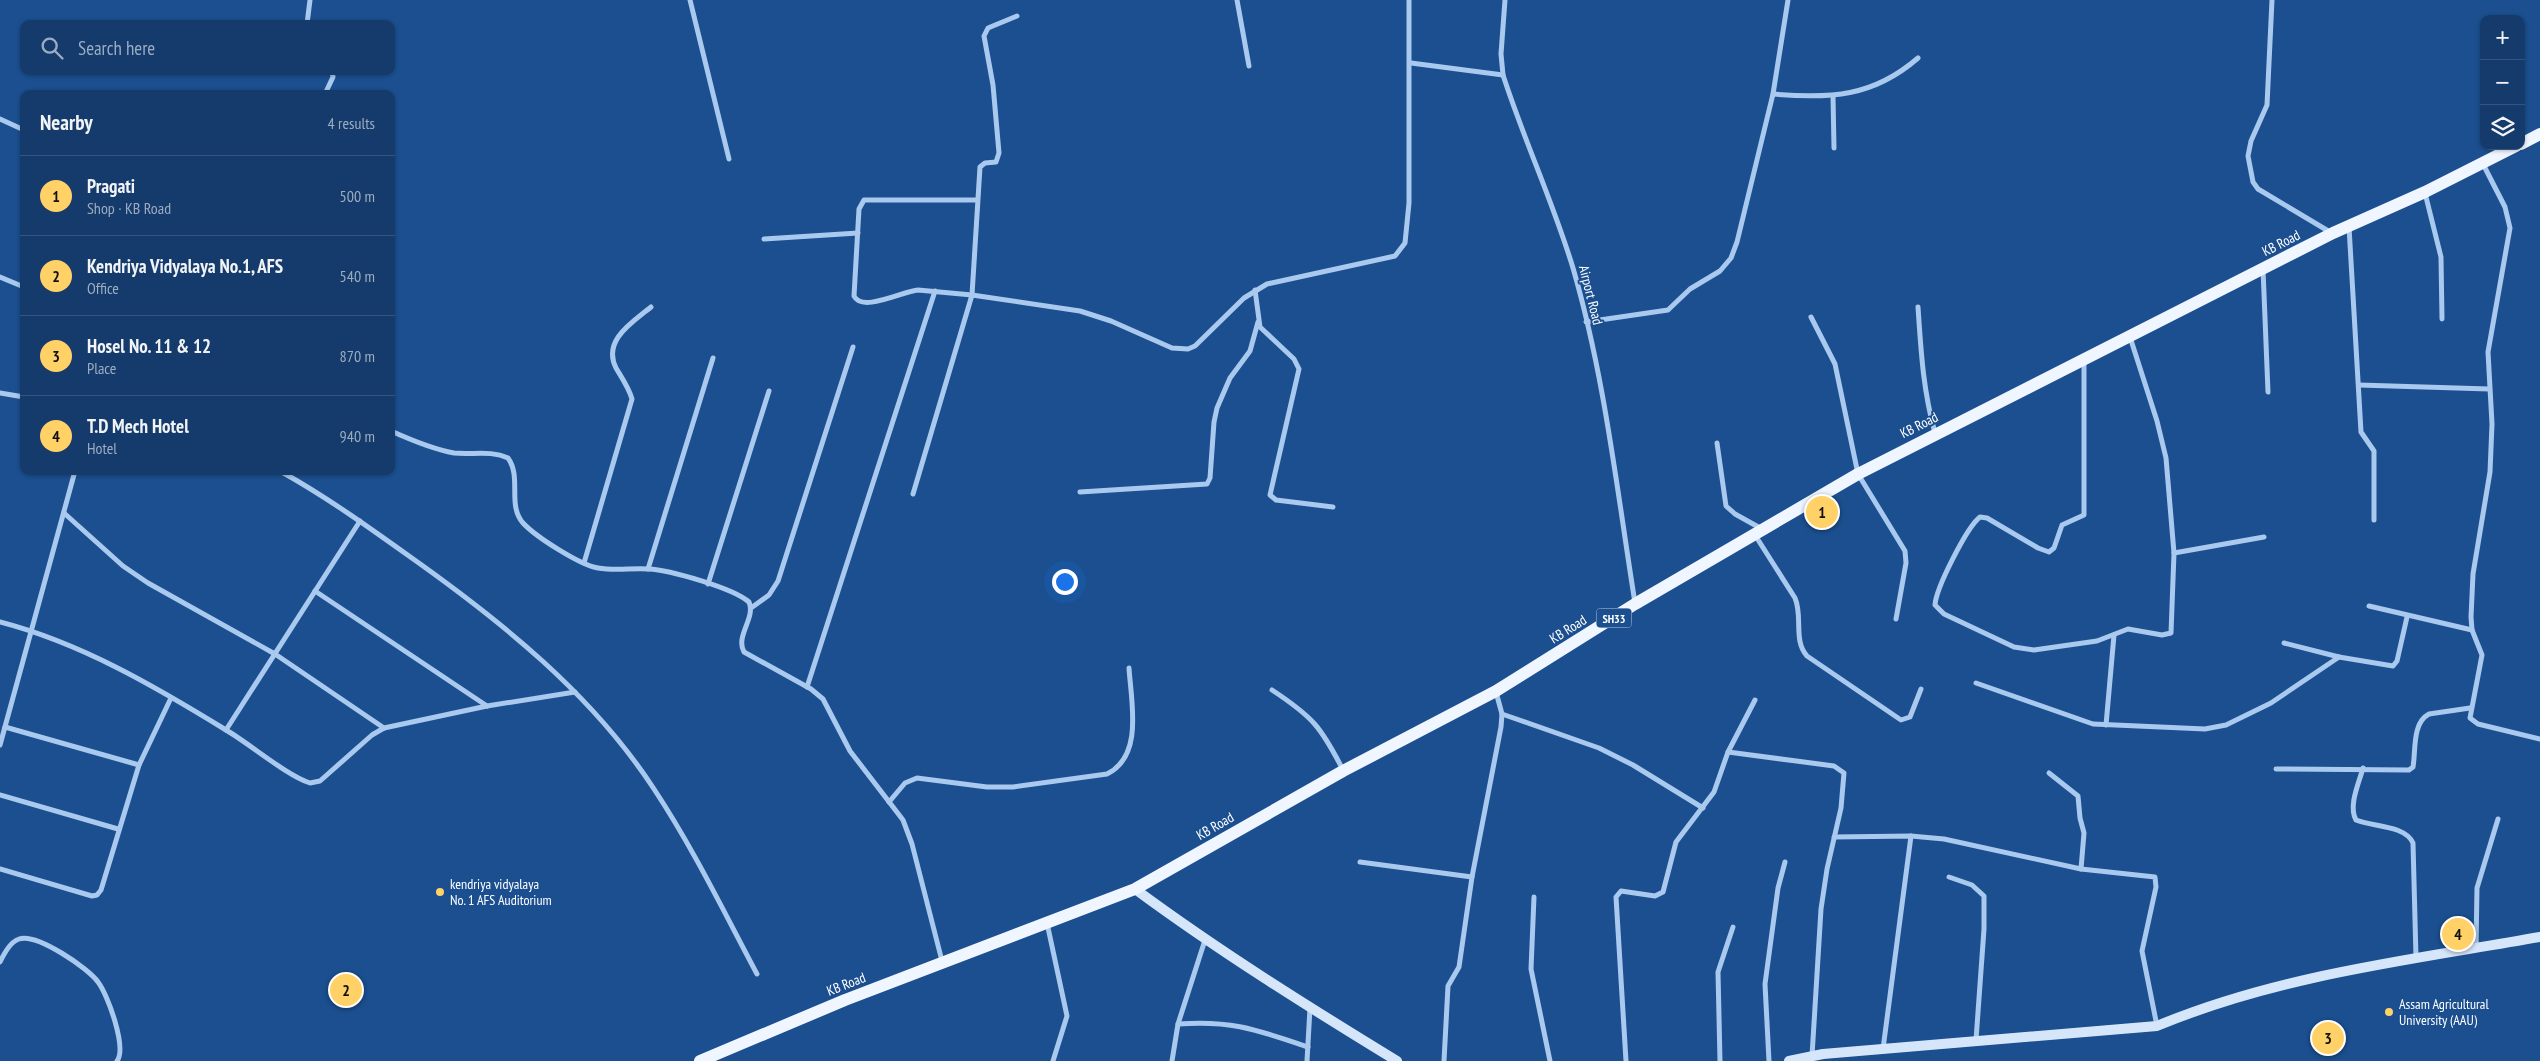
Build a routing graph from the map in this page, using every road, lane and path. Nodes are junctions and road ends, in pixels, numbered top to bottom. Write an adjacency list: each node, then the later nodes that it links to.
1 (310, 0): 9 (street)
2 (690, 0): 24 (street)
3 (1237, 0): 12 (street)
4 (1409, 0): 11 (street)
5 (1504, 0): 14 (street, Airport Road)
6 (1788, 0): 16 (street)
7 (2272, 0): 30 (street)
8 (1017, 16): 27 (street)
9 (308, 20)
10 (1918, 58): 17 (street)
11 (1410, 63): 14 (street); 35 (street)
12 (1249, 66)
13 (333, 75): 15 (street)
14 (1504, 75): 43 (street, Airport Road)
15 (327, 90)
16 (1773, 94): 17 (street); 43 (street)
17 (1833, 96): 22 (street)
18 (0, 120): 19 (street)
19 (20, 128)
20 (2540, 134): 21 (main road)
21 (2525, 142)
22 (1834, 148)
23 (2508, 150): 25 (main road, KB Road / SH33)
24 (729, 159)
25 (2482, 164): 26 (main road, KB Road / SH33); 49 (street)
26 (2424, 192): 28 (main road, KB Road / SH33); 41 (street)
27 (977, 200): 29 (street); 37 (street)
28 (2349, 226): 30 (main road, KB Road / SH33); 48 (street)
29 (858, 233): 31 (street); 36 (street)
30 (2333, 233): 32 (main road, KB Road / SH33)
31 (764, 239)
32 (2263, 268): 44 (main road, KB Road / SH33); 51 (street)
33 (0, 277): 34 (street)
34 (20, 285)
35 (1255, 290): 37 (street); 42 (street)
36 (935, 291): 37 (street); 87 (street)
37 (972, 295): 61 (street)
38 (652, 307): 69 (street)
39 (1918, 307): 55 (street)
40 (1810, 317): 57 (street)
41 (2442, 319)
42 (1258, 322): 60 (street); 62 (street)
43 (1586, 322): 73 (street, Airport Road)
44 (2129, 335): 47 (main road, KB Road / SH33); 68 (street)
45 (852, 347): 75 (street)
46 (713, 358): 70 (street)
47 (2084, 358): 55 (main road, KB Road / SH33); 81 (street)
48 (2359, 385): 49 (street); 64 (street)
49 (2489, 389): 80 (street)
50 (769, 391): 71 (street)
51 (2268, 392)
52 (0, 394): 53 (street)
53 (20, 396)
54 (395, 432): 69 (street)
55 (1936, 434): 57 (main road, KB Road / SH33)
56 (1717, 443): 66 (street)
57 (1858, 474): 66 (main road, KB Road / SH33); 77 (street)
58 (74, 475): 63 (street)
59 (286, 475): 65 (street)
60 (1080, 492)
61 (913, 494)
62 (1333, 508)
63 (64, 513): 79 (street); 83 (street)
64 (2374, 520)
65 (360, 521): 72 (street); 91 (street)
66 (1758, 532): 73 (main road, KB Road / SH33); 88 (street)
67 (2264, 536): 68 (street)
68 (2174, 553): 81 (street)
69 (584, 563): 70 (street)
70 (648, 569): 71 (street)
71 (708, 584): 75 (street)
72 (316, 591): 83 (street); 94 (street)
73 (1635, 604): 90 (main road, KB Road / SH33)
74 (2369, 606): 76 (street)
75 (751, 608): 87 (street)
76 (2407, 617): 80 (street); 84 (street)
77 (1896, 620)
78 (0, 622): 79 (street)
79 (32, 630): 92 (street); 98 (street)
80 (2472, 630): 95 (street)
81 (2114, 635): 97 (street)
82 (2284, 643): 84 (street)
83 (275, 654): 99 (street); 100 (street)
84 (2339, 657): 97 (street)
85 (1129, 668): 110 (street)
86 (1976, 683): 97 (street)
87 (807, 687): 110 (street)
88 (1921, 689)
89 (1272, 690): 107 (street)
90 (1496, 691): 96 (street); 107 (main road, KB Road / SH33)
91 (575, 692): 94 (street); 132 (street)
92 (170, 698): 100 (street); 104 (street)
93 (1755, 700): 103 (street)
94 (487, 706): 99 (street)
95 (2470, 708): 101 (street); 105 (street)
96 (1502, 714): 111 (street); 121 (street)
97 (2106, 725)
98 (5, 727): 102 (street); 104 (street)
99 (384, 728): 100 (street)
100 (226, 730)
101 (2540, 739)
102 (0, 745)
103 (1728, 752): 111 (street); 114 (street)
104 (138, 765): 113 (street)
105 (2363, 768): 106 (street); 129 (street)
106 (2276, 769)
107 (1343, 771): 122 (main road, KB Road / SH33)
108 (2049, 773): 119 (street)
109 (0, 795): 113 (street)
110 (889, 802): 131 (street)
111 (1703, 808): 148 (street)
112 (2498, 819): 128 (street)
113 (118, 829): 118 (street)
114 (1834, 836): 115 (street); 139 (street)
115 (1911, 836): 119 (street); 138 (street)
116 (1360, 862): 121 (street)
117 (1785, 862): 150 (street)
118 (0, 869)
119 (2081, 869): 135 (street)
120 (1948, 877): 136 (street)
121 (1472, 878): 146 (street)
122 (1135, 889): 124 (main road, KB Road / SH33); 127 (main road)
123 (1534, 897): 147 (street)
124 (1047, 924): 131 (main road, KB Road / SH33); 142 (street)
125 (1733, 927): 149 (street)
126 (2540, 937): 128 (main road)
127 (1205, 940): 133 (main road); 134 (street)
128 (2476, 949): 129 (main road)
129 (2416, 958): 135 (main road)
130 (0, 962): 140 (street)
131 (943, 964): 141 (main road, KB Road / SH33)
132 (757, 974)
133 (1310, 1008): 137 (street); 145 (main road)
134 (1178, 1024): 137 (street); 143 (street)
135 (2157, 1026): 136 (main road)
136 (1976, 1040): 138 (main road)
137 (1308, 1047): 144 (street)
138 (1883, 1049): 139 (main road)
139 (1812, 1056): 151 (main road)
140 (117, 1061)
141 (700, 1061)
142 (1053, 1061)
143 (1172, 1061)
144 (1307, 1061)
145 (1397, 1061)
146 (1444, 1061)
147 (1550, 1061)
148 (1626, 1061)
149 (1720, 1061)
150 (1770, 1061)
151 (1789, 1061)

